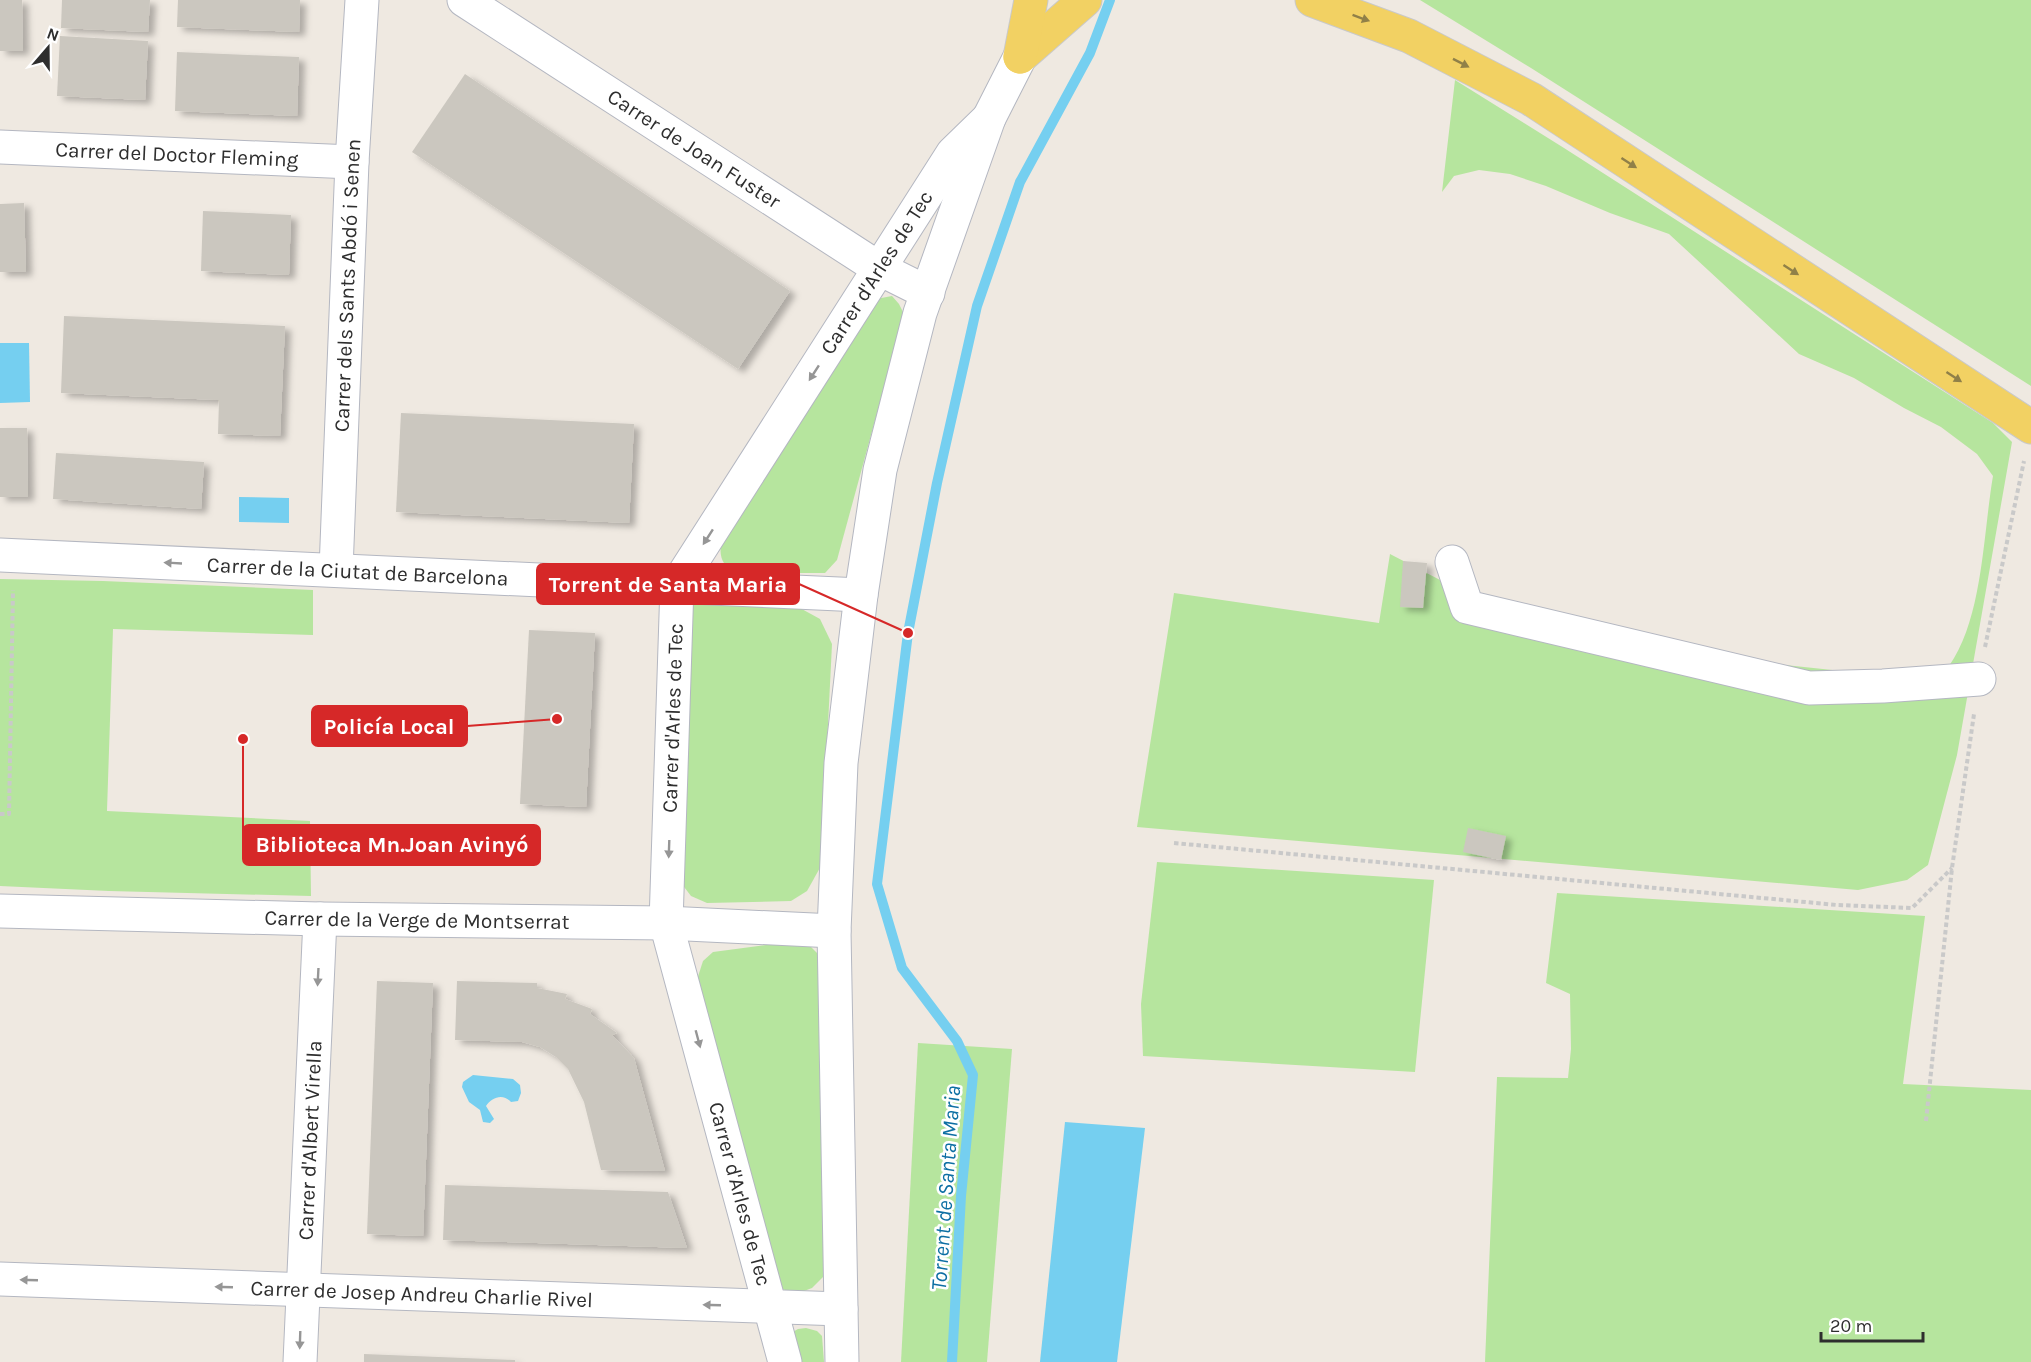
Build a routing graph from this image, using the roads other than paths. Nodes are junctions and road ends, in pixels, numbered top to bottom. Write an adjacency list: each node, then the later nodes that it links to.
1 (362, 0): 9 (street, Carrer dels Sants Abdó i Senen)
2 (464, 0): 10 (street, Carrer de Joan Fuster)
3 (1031, 0): 6 (main road)
4 (1085, 0): 6 (main road)
5 (1312, 0): 12 (main road, one-way to 12)
6 (1020, 57): 7 (street, Carrer d'Arles de Tec)
7 (989, 118): 10 (street, Carrer d'Arles de Tec); 11 (street, Carrer d'Arles de Tec)
8 (0, 147): 9 (street, Carrer del Doctor Fleming)
9 (352, 162): 15 (street, Carrer dels Sants Abdó i Senen)
10 (880, 269): 11 (street, Carrer de Joan Fuster); 16 (street, Carrer d'Arles de Tec, one-way to 16)
11 (928, 293): 17 (street, Carrer d'Arles de Tec)
12 (2031, 427)
13 (1452, 562): 18 (street)
14 (6, 567): 15 (street, Carrer de la Ciutat de Barcelona, one-way to 14)
15 (336, 570): 16 (street, Carrer de la Ciutat de Barcelona)
16 (677, 585): 17 (street, Carrer de la Ciutat de Barcelona); 21 (street, Carrer d'Arles de Tec, one-way to 21)
17 (861, 595): 22 (street, Carrer d'Arles de Tec)
18 (1979, 679)
19 (0, 911): 20 (street, Carrer de la Verge de Montserrat)
20 (320, 919): 21 (street, Carrer de la Verge de Montserrat); 24 (street, Carrer d'Albert Virella, one-way to 24)
21 (666, 923): 22 (street, Carrer de la Verge de Montserrat); 25 (street, Carrer d'Arles de Tec, one-way to 25)
22 (834, 930): 26 (street, Carrer d'Arles de Tec)
23 (0, 1279): 24 (street, Carrer de Josep Andreu Charlie Rivel, one-way to 23)
24 (303, 1290): 25 (street, Carrer de Josep Andreu Charlie Rivel, one-way to 24); 27 (street, Carrer d'Albert Virella, one-way to 27)
25 (771, 1306): 26 (street, Carrer de Josep Andreu Charlie Rivel); 28 (street, Carrer d'Arles de Tec)
26 (841, 1309): 29 (street, Carrer d'Arles de Tec)
27 (300, 1362)
28 (785, 1362)
29 (842, 1362)

